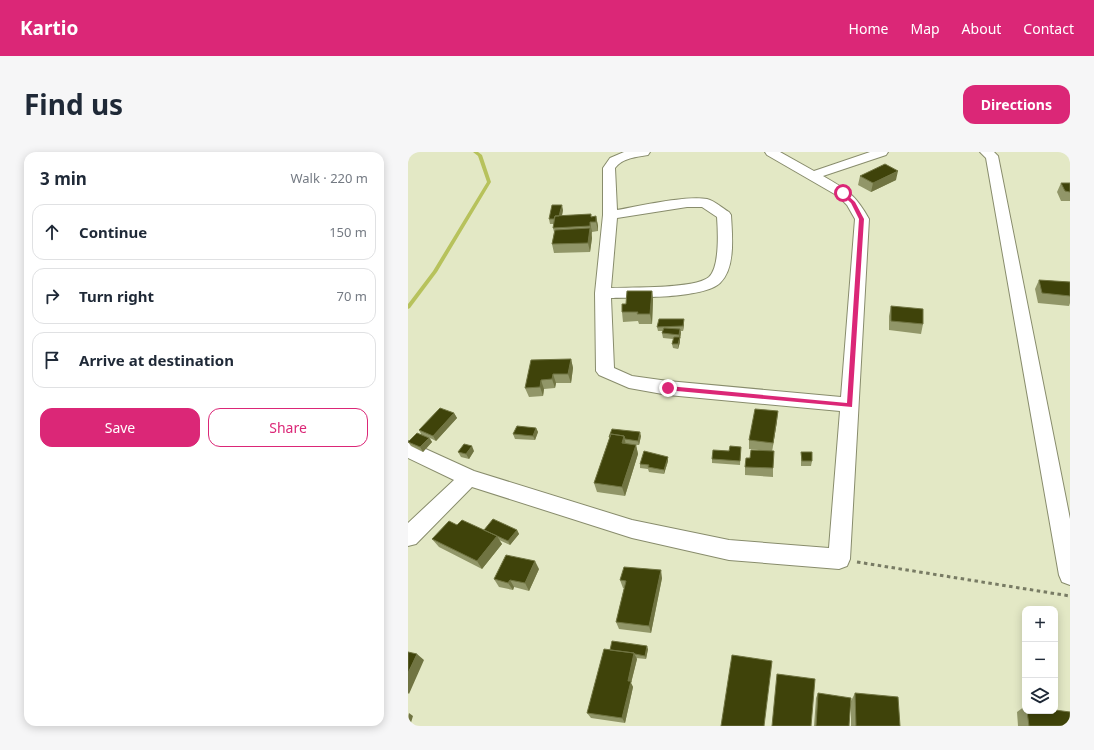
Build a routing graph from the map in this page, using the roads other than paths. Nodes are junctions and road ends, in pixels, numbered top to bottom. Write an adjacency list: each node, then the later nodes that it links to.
1 (644, 152): 6 (street)
2 (771, 152): 5 (street)
3 (882, 152): 5 (street)
4 (986, 152): 12 (street)
5 (815, 176): 8 (street)
6 (610, 215): 7 (street); 7 (street)
7 (603, 293): 8 (street)
8 (850, 405): 10 (street)
9 (408, 449): 10 (street)
10 (469, 478): 11 (street)
11 (408, 537)
12 (1070, 576)

